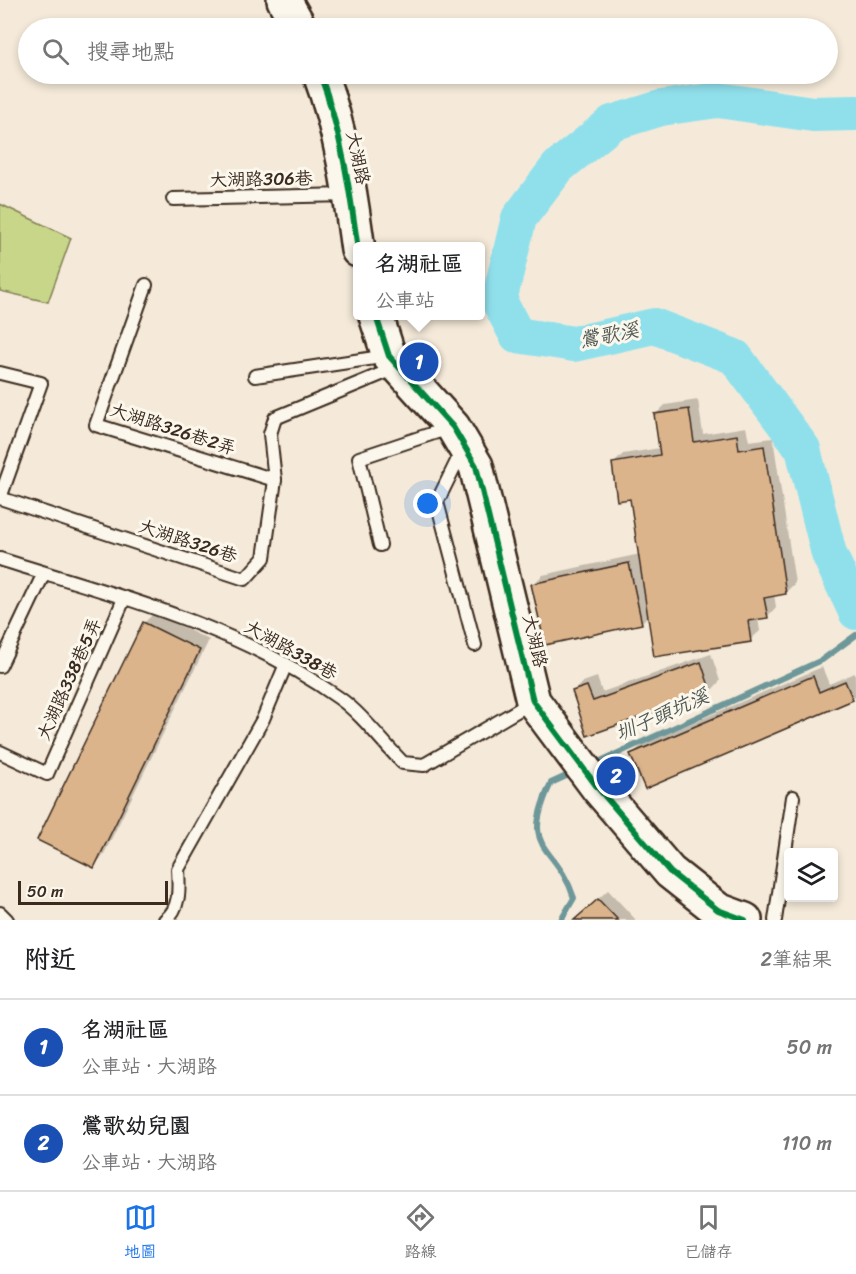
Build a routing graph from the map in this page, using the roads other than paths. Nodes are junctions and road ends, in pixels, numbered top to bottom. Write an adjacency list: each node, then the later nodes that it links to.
1 (284, 0): 2 (street)
2 (294, 18)
3 (324, 84): 4 (street, 大湖路)
4 (350, 195): 5 (lane, 大湖路306巷); 6 (street, 大湖路)
5 (173, 199)
6 (356, 242)
7 (146, 285): 13 (lane, 大湖路326巷2弄)
8 (378, 320): 9 (street, 大湖路)
9 (394, 361): 11 (lane); 12 (street, 大湖路); 13 (lane, 大湖路326巷)
10 (0, 373): 14 (lane, 大湖路326巷)
11 (255, 376)
12 (459, 436): 15 (lane); 19 (lane); 22 (street, 大湖路)
13 (275, 480): 14 (lane, 大湖路326巷)
14 (0, 498)
15 (380, 545)
16 (0, 560): 17 (lane, 大湖路338巷)
17 (44, 573): 18 (lane, 大湖路338巷); 21 (lane)
18 (124, 599): 20 (lane, 大湖路338巷); 23 (lane, 大湖路338巷5弄)
19 (476, 645)
20 (286, 664): 22 (lane, 大湖路338巷); 27 (lane)
21 (0, 666)
22 (540, 712): 28 (street, 大湖路)
23 (0, 752)
24 (793, 797): 29 (lane)
25 (0, 913): 26 (lane)
26 (7, 920)
27 (165, 920)
28 (744, 920)
29 (775, 920)

